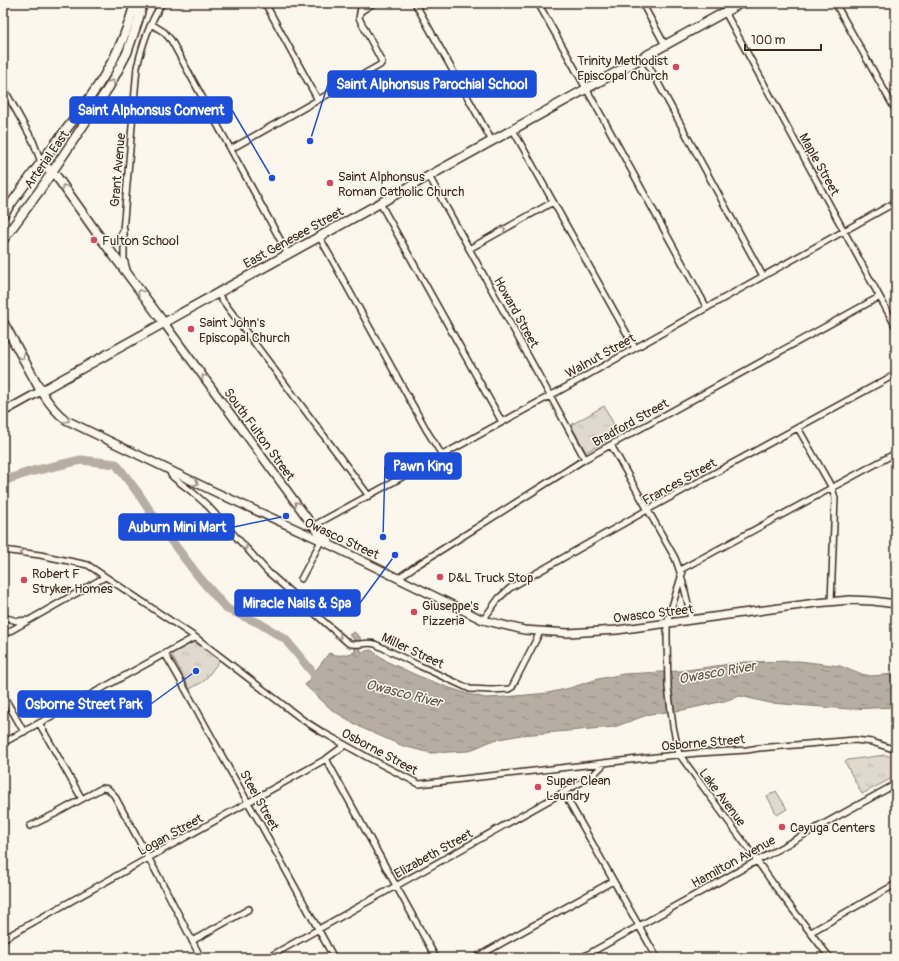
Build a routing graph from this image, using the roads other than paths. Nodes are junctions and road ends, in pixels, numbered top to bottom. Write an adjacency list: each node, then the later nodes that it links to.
1 (134, 3): 24 (highway)
2 (143, 3): 25 (highway, Arterial East, one-way to 2)
3 (162, 3): 14 (street, Grant Avenue)
4 (266, 3): 19 (street)
5 (358, 3): 12 (street)
6 (374, 3): 12 (street)
7 (415, 3): 22 (street)
8 (538, 3): 18 (street)
9 (642, 3): 15 (street)
10 (741, 3): 13 (highway, East Genesee Street)
11 (835, 3): 20 (street)
12 (360, 12): 19 (street)
13 (725, 12): 15 (highway, East Genesee Street); 32 (street, Maple Street)
14 (151, 24): 23 (street); 31 (street, Grant Avenue)
15 (665, 45): 16 (highway, East Genesee Street)
16 (644, 57): 18 (highway, East Genesee Street); 38 (street)
17 (3, 87): 24 (street)
18 (586, 89): 21 (highway, East Genesee Street); 42 (street)
19 (318, 100): 23 (street)
20 (896, 111)
21 (513, 130): 22 (highway, East Genesee Street); 27 (street)
22 (492, 141): 26 (highway, East Genesee Street)
23 (231, 149): 37 (street)
24 (41, 162): 25 (highway); 30 (highway)
25 (51, 172): 34 (highway, Arterial East); 35 (highway, one-way to 25)
26 (429, 176): 29 (highway, East Genesee Street); 36 (street, Howard Street)
27 (553, 202): 36 (street, one-way to 27); 46 (street)
28 (896, 202): 32 (street, Walnut Street)
29 (380, 203): 33 (highway, East Genesee Street); 51 (street)
30 (3, 214)
31 (124, 225): 35 (street); 39 (street, Grant Avenue)
32 (844, 231): 38 (street, Walnut Street); 41 (street, Maple Street)
33 (320, 236): 37 (highway, East Genesee Street); 55 (street)
34 (3, 240)
35 (103, 241): 39 (highway)
36 (469, 249): 49 (street, Howard Street)
37 (288, 254): 40 (highway, East Genesee Street)
38 (763, 276): 42 (street, Walnut Street)
39 (130, 279): 44 (highway, one-way to 39)
40 (217, 293): 44 (highway, East Genesee Street); 59 (street)
41 (879, 297): 45 (street, Maple Street); 53 (street, Bradford Street)
42 (707, 308): 46 (street, Walnut Street)
43 (3, 322): 48 (highway, one-way to 48)
44 (164, 323): 48 (highway, East Genesee Street); 61 (main road, South Fulton Street, one-way to 44)
45 (896, 327)
46 (635, 348): 49 (street, Walnut Street)
47 (896, 374): 52 (street, Frances Street)
48 (42, 391): 50 (main road, East Genesee Street); 57 (main road, Owasco Street, one-way to 57)
49 (550, 395): 51 (street, Walnut Street); 56 (street, Howard Street)
50 (3, 412)
51 (502, 422): 55 (street, Walnut Street)
52 (798, 428): 58 (street); 60 (street, Frances Street)
53 (611, 445): 56 (street, Bradford Street); 60 (street)
54 (896, 453): 58 (street)
55 (442, 455): 59 (street, Walnut Street)
56 (585, 459): 68 (street, Bradford Street)
57 (169, 469): 62 (main road, Owasco Street, one-way to 62); 77 (street, Miller Street, one-way to 77)
58 (832, 488): 66 (street); 70 (street)
59 (369, 496): 61 (street, Walnut Street)
60 (647, 510): 66 (street); 74 (street, Frances Street)
61 (313, 526): 62 (main road); 65 (main road, South Fulton Street)
62 (308, 535): 63 (main road, Owasco Street)
63 (321, 540): 65 (main road, Owasco Street); 69 (street)
64 (3, 550): 67 (street, Osborne Street, one-way to 64)
65 (344, 552): 68 (main road, Owasco Street)
66 (681, 572): 75 (street); 76 (street, Lake Avenue)
67 (105, 577): 73 (street); 79 (street, Osborne Street)
68 (398, 578): 74 (main road, Owasco Street)
69 (301, 579)
70 (831, 602): 71 (main road, Owasco Street); 75 (main road, Owasco Street)
71 (896, 604)
72 (3, 617): 73 (street)
73 (32, 619): 78 (street)
74 (483, 620): 77 (main road, Owasco Street)
75 (691, 620): 76 (main road, Owasco Street)
76 (667, 623): 77 (main road, Owasco Street); 87 (street, Lake Avenue)
77 (540, 632)
78 (3, 635)
79 (195, 637): 80 (street); 85 (street, Osborne Street)
80 (165, 654): 82 (street); 93 (street, Steel Street)
81 (3, 695): 83 (street)
82 (39, 723): 83 (street); 92 (street)
83 (24, 732): 84 (street)
84 (3, 743)
85 (346, 745): 88 (street, Logan Street); 89 (street, Osborne Street)
86 (896, 750): 87 (street, Osborne Street)
87 (679, 754): 89 (street, Osborne Street); 96 (street, Lake Avenue)
88 (326, 759): 93 (street, Logan Street); 99 (street)
89 (605, 763): 91 (street, Elizabeth Street)
90 (896, 784): 96 (street, Hamilton Avenue)
91 (564, 793): 97 (street); 99 (street, Elizabeth Street)
92 (82, 799): 94 (street); 95 (street)
93 (248, 802): 95 (street, Logan Street); 102 (street, Steel Street)
94 (30, 826)
95 (149, 858): 104 (street, Logan Street); 105 (street)
96 (757, 861): 101 (street, Hamilton Avenue); 103 (street, Lake Avenue)
97 (613, 881): 101 (street); 110 (street)
98 (896, 884): 103 (street)
99 (396, 886): 102 (street, Elizabeth Street); 109 (street)
100 (249, 909): 105 (street)
101 (639, 926): 111 (street, Hamilton Avenue); 112 (street)
102 (319, 929): 107 (street, Elizabeth Street); 108 (street, Steel Street)
103 (811, 932): 113 (street, Lake Avenue)
104 (3, 939)
105 (192, 941): 106 (street)
106 (201, 958)
107 (267, 958)
108 (334, 958)
109 (436, 958)
110 (475, 958)
111 (581, 958)
112 (657, 958)
113 (830, 958)

